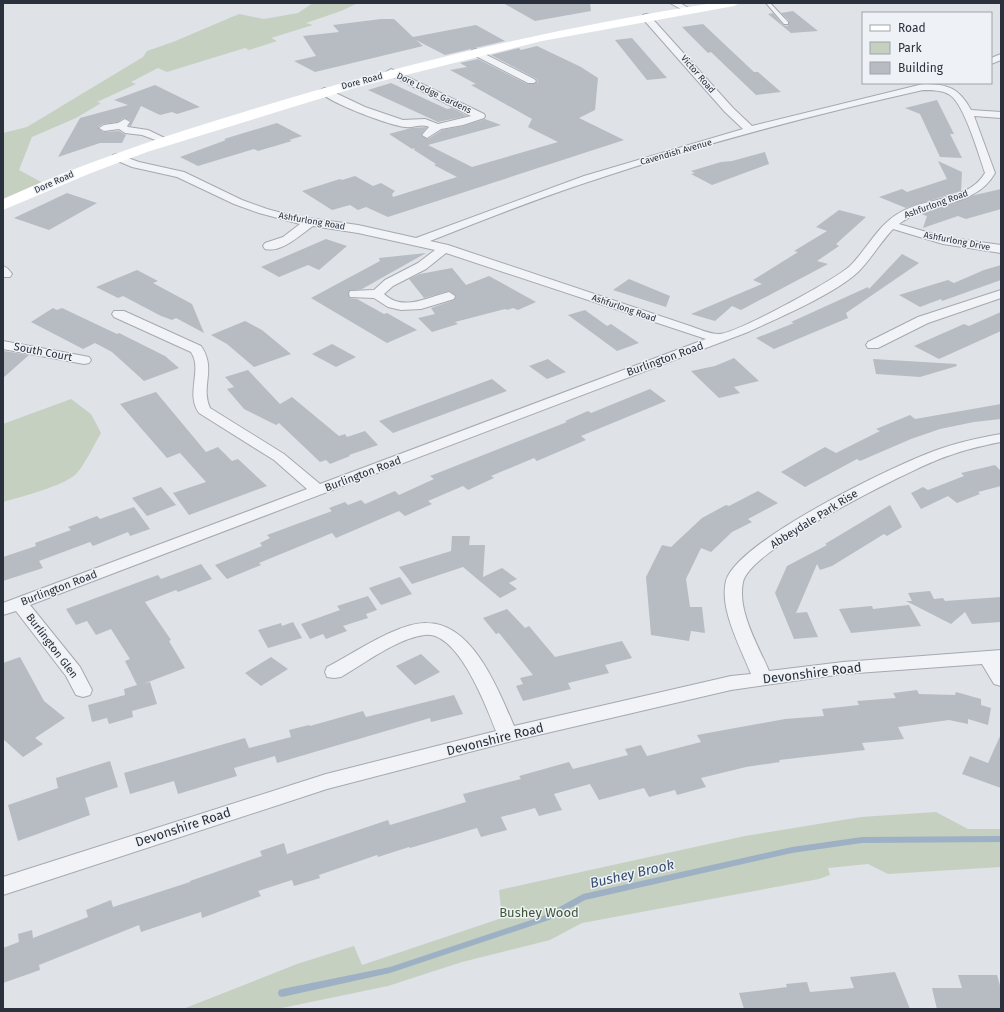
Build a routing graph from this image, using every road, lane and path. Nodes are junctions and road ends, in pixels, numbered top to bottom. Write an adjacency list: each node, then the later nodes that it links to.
1 (674, 3): 4 (street)
2 (734, 3): 4 (street, Dore Road)
3 (768, 3): 6 (lane)
4 (688, 10): 5 (street, Dore Road)
5 (646, 17): 7 (street, Dore Road); 16 (street, Victor Road)
6 (786, 23)
7 (475, 52): 8 (street, Dore Road); 9 (street)
8 (391, 72): 11 (street, Dore Road); 14 (street, Dore Lodge Gardens)
9 (531, 81)
10 (939, 85): 12 (street, Ashfurlong Road); 16 (street, Cavendish Avenue)
11 (324, 91): 14 (street, Dore Lodge Gardens); 18 (street, Dore Road)
12 (966, 113): 13 (street); 22 (street, Ashfurlong Road)
13 (1001, 115)
14 (437, 127): 17 (street, Dore Lodge Gardens)
15 (104, 128): 18 (street)
16 (750, 130): 23 (street, Cavendish Avenue)
17 (427, 135)
18 (166, 141): 19 (street, Dore Road)
19 (117, 157): 20 (street, Dore Road); 21 (street, Ashfurlong Road)
20 (3, 205)
21 (310, 222): 23 (street, Ashfurlong Road); 24 (street)
22 (890, 226): 26 (street, Ashfurlong Drive); 32 (street, Ashfurlong Road)
23 (417, 242): 25 (street, Ashfurlong Road)
24 (269, 246)
25 (444, 248): 28 (street); 32 (street, Ashfurlong Road)
26 (1001, 249)
27 (355, 294): 28 (street)
28 (377, 294): 30 (street)
29 (1001, 294): 34 (street)
30 (449, 296)
31 (119, 314): 37 (street)
32 (721, 338): 37 (street, Burlington Road)
33 (3, 345): 35 (street, South Court)
34 (873, 345)
35 (84, 360)
36 (1001, 438): 41 (street, Abbeydale Park Rise)
37 (319, 491): 38 (street, Burlington Road)
38 (11, 606): 43 (street, Burlington Glen)
39 (994, 657): 41 (street, Devonshire Road); 42 (street)
40 (334, 672): 44 (street)
41 (762, 678): 44 (street, Devonshire Road)
42 (1001, 679)
43 (83, 690)
44 (508, 735): 45 (street, Devonshire Road)
45 (3, 886)

